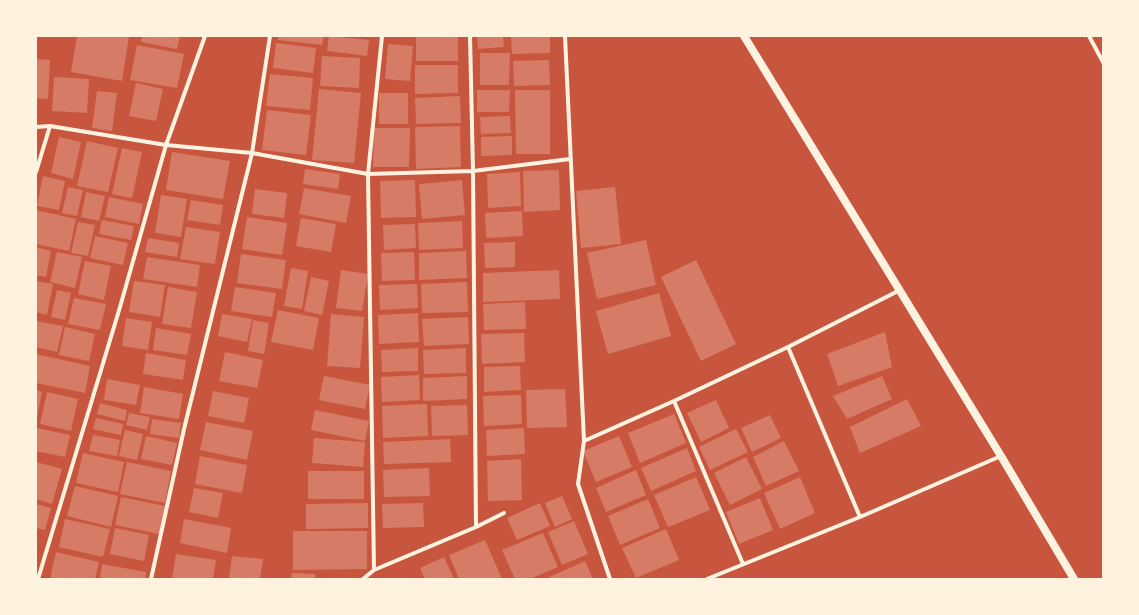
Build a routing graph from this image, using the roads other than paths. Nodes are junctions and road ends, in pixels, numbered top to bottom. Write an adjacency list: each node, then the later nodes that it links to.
1 (205, 36): 11 (street)
2 (270, 36): 12 (street)
3 (382, 36): 16 (street)
4 (470, 36): 14 (street)
5 (565, 36): 13 (street)
6 (744, 36): 17 (main road)
7 (1089, 36): 8 (street)
8 (1103, 62)
9 (50, 126): 10 (street); 11 (street); 15 (street)
10 (36, 127)
11 (166, 145): 12 (street); 27 (street)
12 (252, 153): 16 (street); 28 (street)
13 (570, 159): 14 (street); 20 (street)
14 (473, 171): 16 (street); 24 (street)
15 (36, 172)
16 (368, 174): 26 (street)
17 (901, 290): 18 (street); 21 (main road)
18 (788, 347): 19 (street); 23 (street)
19 (674, 401): 20 (street); 25 (street)
20 (584, 441): 30 (street)
21 (1002, 456): 23 (street); 32 (main road)
22 (504, 513): 24 (street)
23 (860, 517): 25 (street)
24 (476, 527): 26 (street)
25 (743, 564): 31 (street)
26 (374, 570): 29 (street)
27 (38, 579)
28 (151, 579)
29 (363, 579)
30 (610, 579)
31 (707, 579)
32 (1074, 579)

